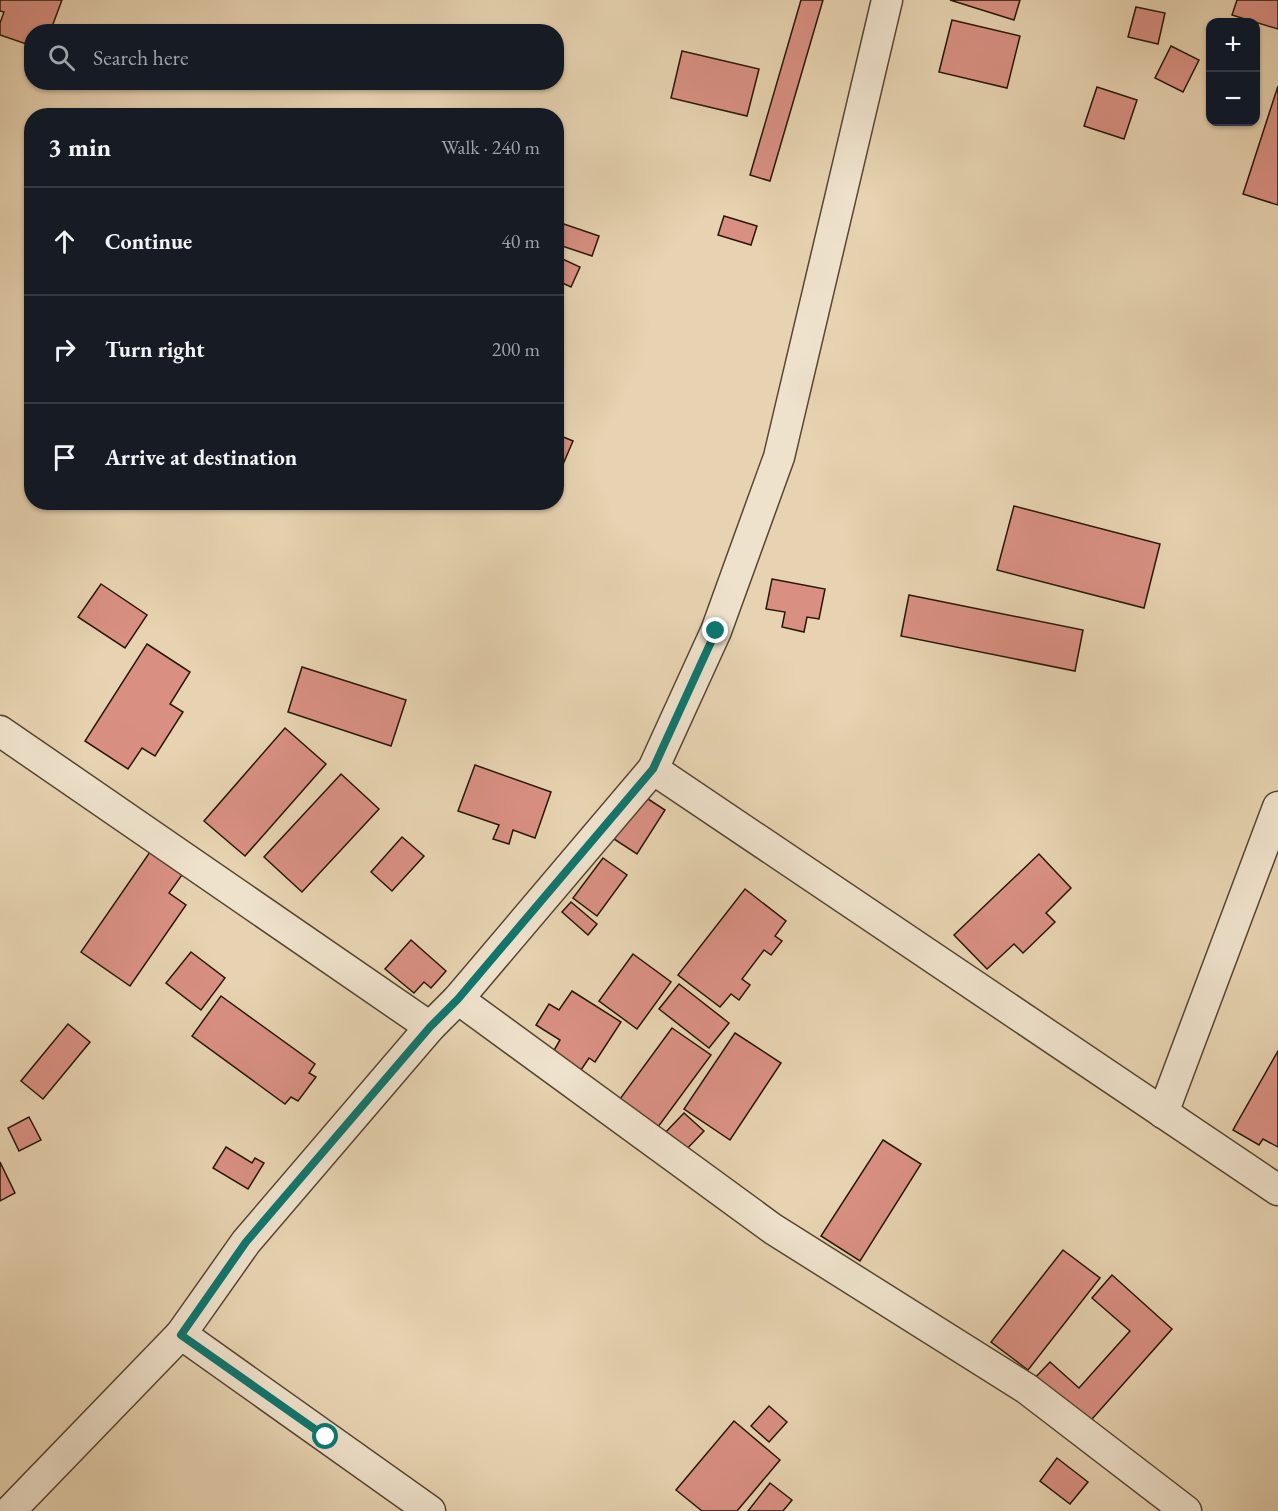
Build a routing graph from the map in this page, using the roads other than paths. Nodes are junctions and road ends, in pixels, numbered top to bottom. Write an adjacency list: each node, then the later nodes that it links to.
1 (887, 0): 3 (street)
2 (0, 731): 6 (street)
3 (653, 769): 5 (street); 7 (street)
4 (1278, 807): 7 (street)
5 (458, 999): 6 (street); 12 (street)
6 (430, 1027): 9 (street)
7 (1163, 1113): 8 (street)
8 (1278, 1190)
9 (181, 1335): 10 (street); 11 (street)
10 (10, 1511)
11 (430, 1511)
12 (1186, 1511)

